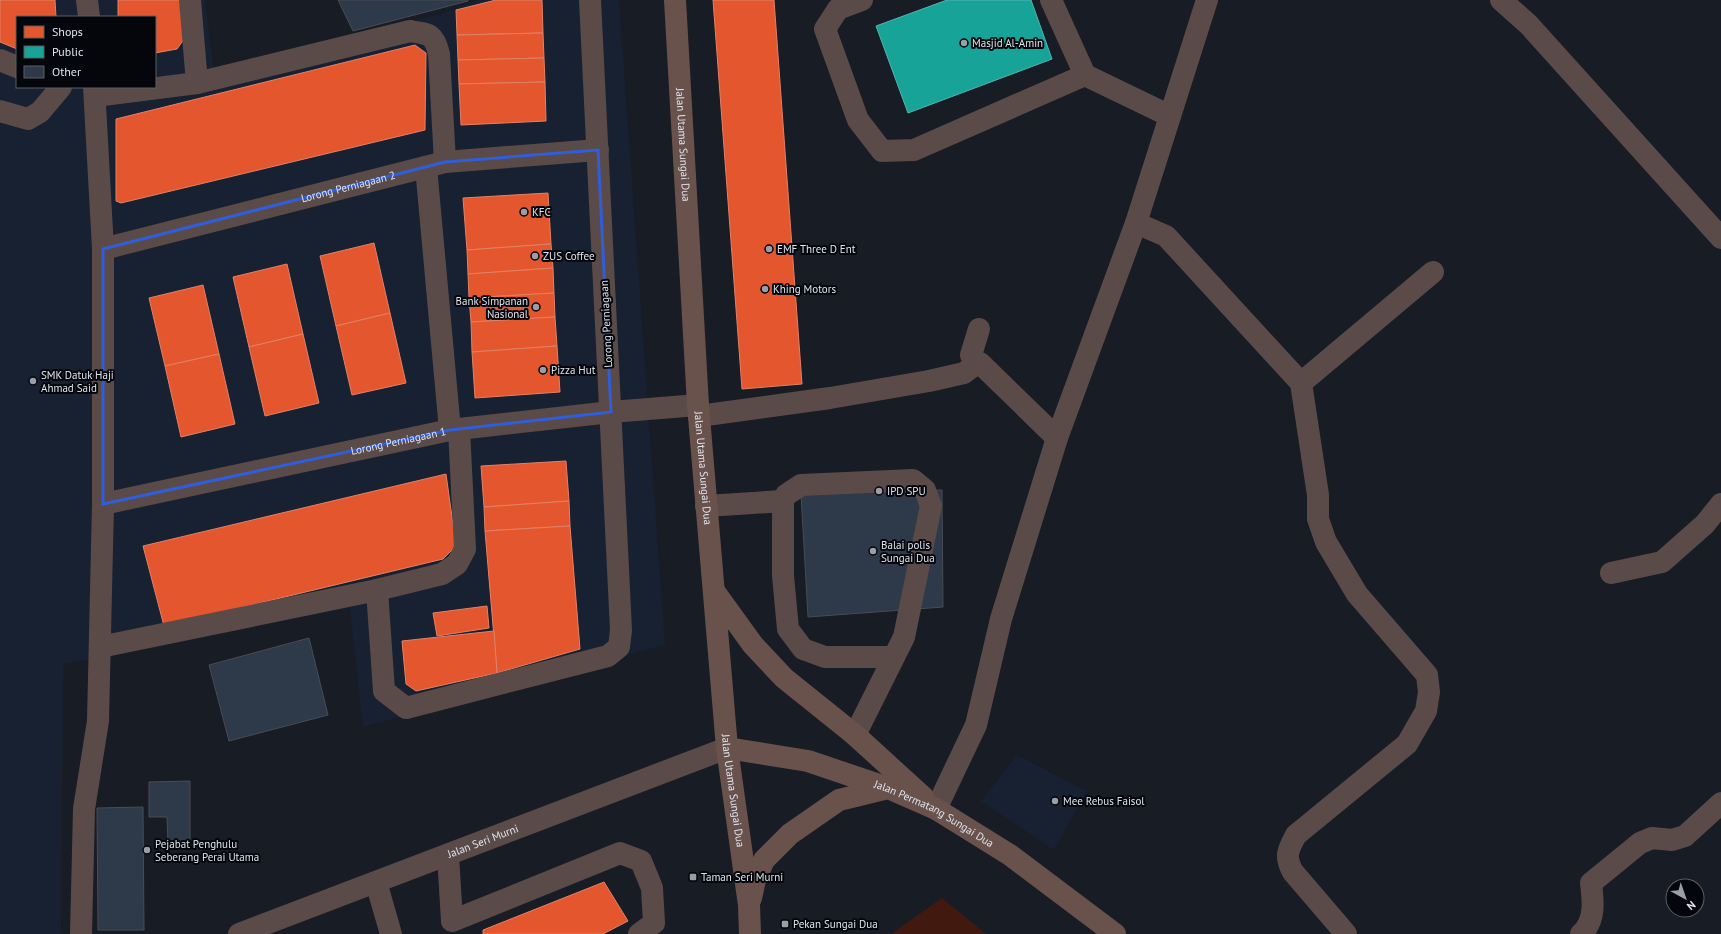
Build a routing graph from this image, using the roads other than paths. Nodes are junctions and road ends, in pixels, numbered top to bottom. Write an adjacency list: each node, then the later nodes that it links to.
1 (87, 0): 9 (street)
2 (190, 0): 13 (street)
3 (590, 0): 20 (street, Lorong Perniagaan)
4 (675, 0): 29 (main road, Jalan Utama Sungai Dua)
5 (862, 0): 12 (street)
6 (1051, 0): 12 (street)
7 (1207, 0): 19 (street)
8 (1501, 0): 23 (street)
9 (89, 16)
10 (0, 60): 11 (street)
11 (16, 67)
12 (1085, 75): 19 (street)
13 (197, 83): 14 (street); 21 (street)
14 (156, 86)
15 (60, 88): 18 (street)
16 (133, 88): 17 (street)
17 (95, 91): 24 (street)
18 (0, 111)
19 (1170, 116): 22 (street)
20 (598, 150): 21 (street, Lorong Perniagaan 2); 30 (street, Lorong Perniagaan)
21 (436, 164): 24 (street, Lorong Perniagaan 2); 31 (street)
22 (1136, 223): 28 (street); 32 (street)
23 (1721, 238)
24 (103, 248): 34 (street)
25 (1433, 272): 28 (street)
26 (979, 329): 27 (street)
27 (976, 364): 29 (street, Lorong Perniagaan 1); 32 (street)
28 (1301, 383): 57 (street)
29 (698, 411): 30 (street, Lorong Perniagaan 1); 36 (main road, Jalan Utama Sungai Dua)
30 (611, 412): 31 (street, Lorong Perniagaan 1); 38 (street, Lorong Perniagaan)
31 (454, 430): 34 (street, Lorong Perniagaan 1); 38 (street)
32 (1057, 438): 46 (street)
33 (783, 501): 36 (street); 41 (street); 41 (street)
34 (103, 504): 40 (street)
35 (1721, 504): 37 (street)
36 (706, 506): 39 (main road, Jalan Utama Sungai Dua)
37 (1611, 573)
38 (377, 590): 40 (street)
39 (714, 591): 42 (main road); 43 (main road, Jalan Utama Sungai Dua)
40 (100, 647): 51 (street)
41 (893, 657): 42 (street)
42 (855, 735): 46 (main road)
43 (727, 748): 44 (main road, Jalan Permatang Sungai Dua); 47 (street, Jalan Seri Murni); 49 (main road, Jalan Utama Sungai Dua)
44 (888, 788): 46 (main road, Jalan Permatang Sungai Dua); 49 (main road)
45 (1721, 803): 58 (street)
46 (936, 809): 56 (main road, Jalan Permatang Sungai Dua)
47 (448, 855): 48 (street, Jalan Seri Murni); 50 (street)
48 (376, 882): 52 (street, Jalan Seri Murni); 53 (street)
49 (749, 904): 55 (main road, Jalan Utama Sungai Dua)
50 (453, 928): 54 (street)
51 (81, 934)
52 (239, 934)
53 (391, 934)
54 (639, 934)
55 (750, 934)
56 (1115, 934)
57 (1346, 934)
58 (1581, 934)

